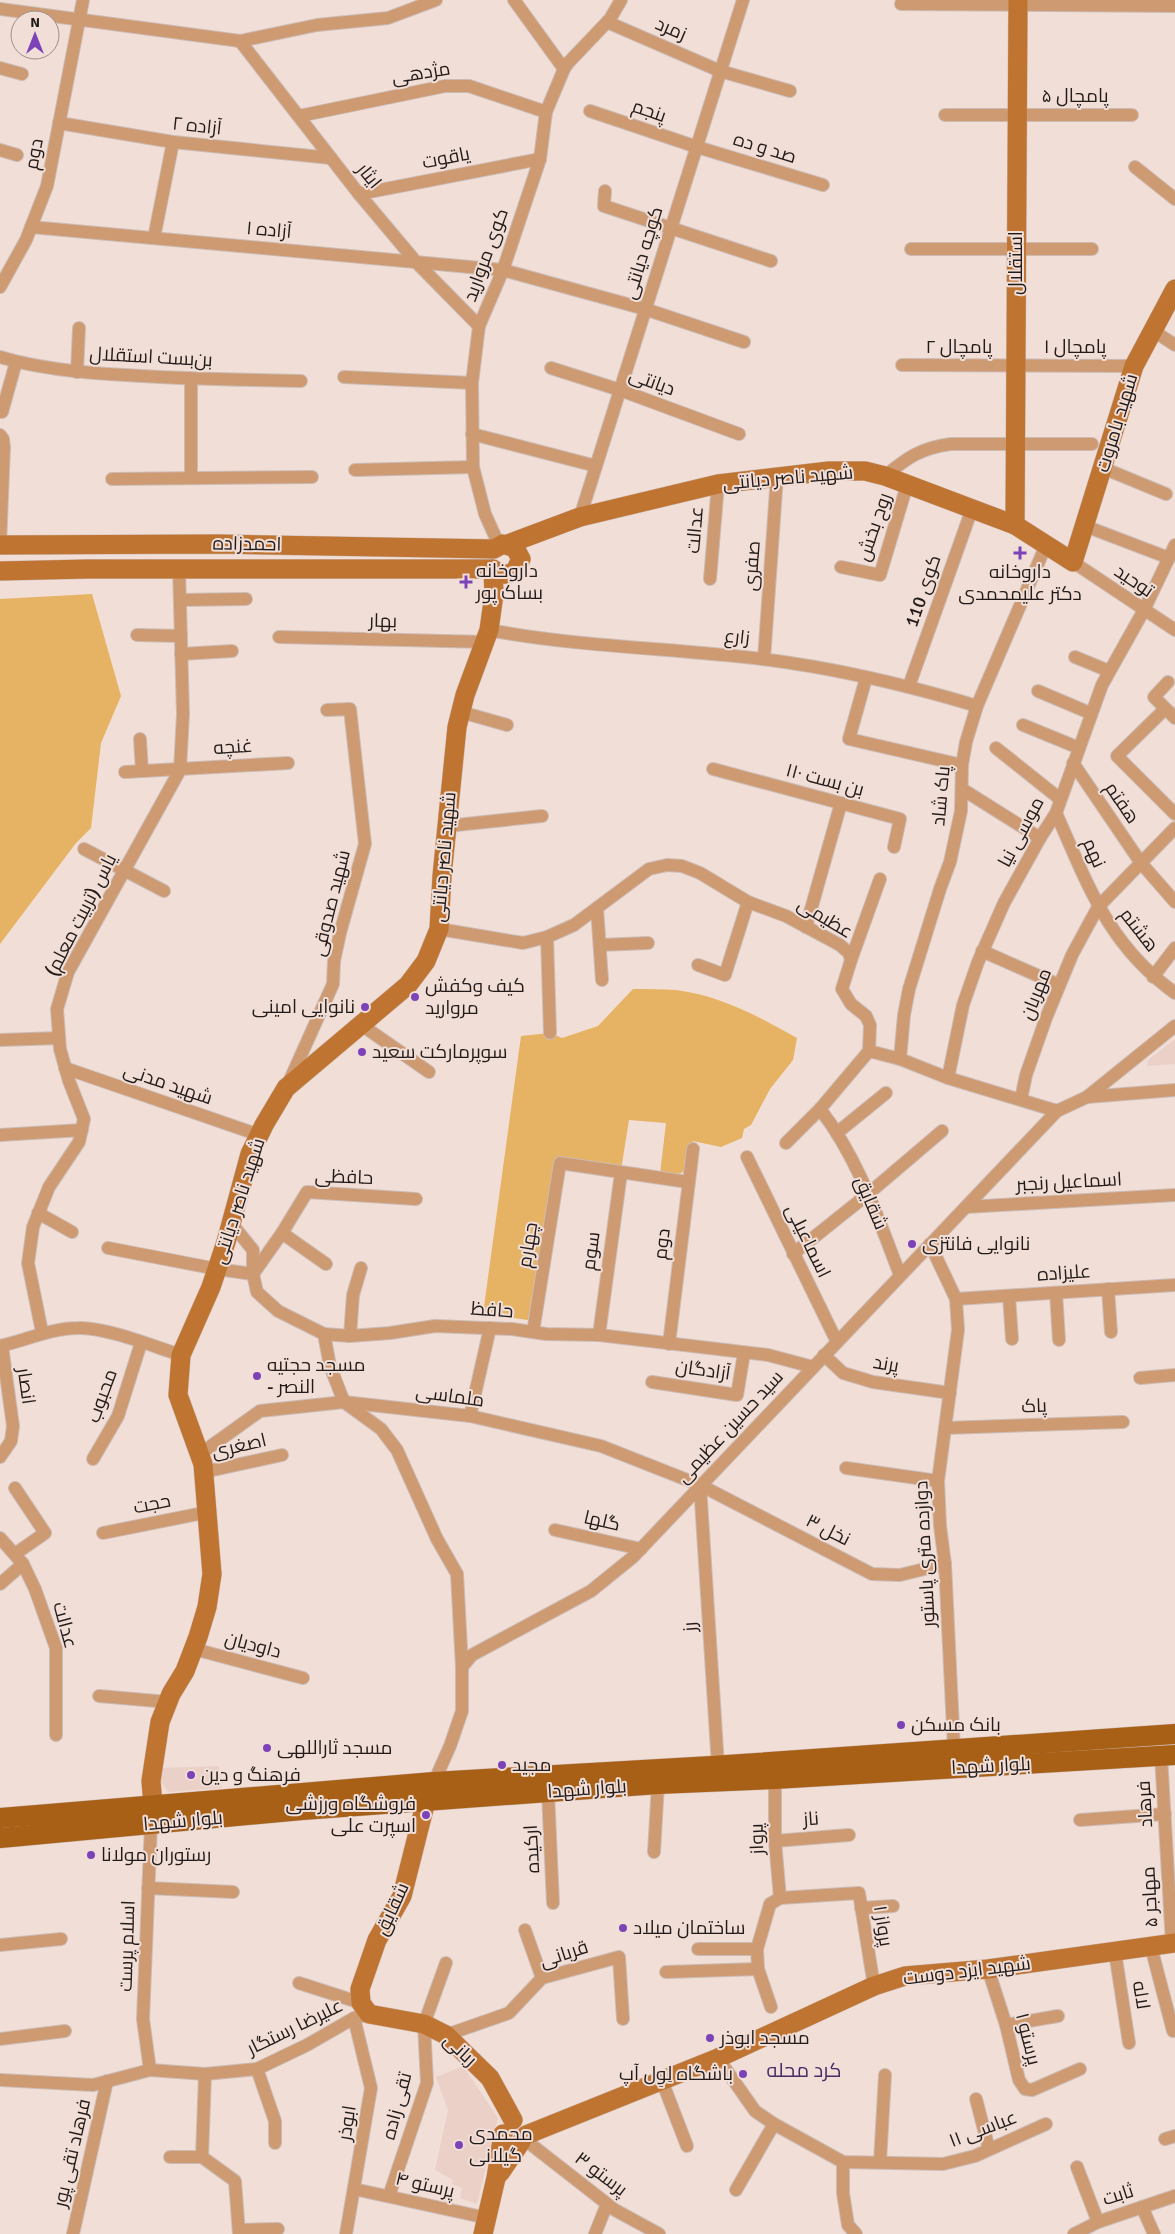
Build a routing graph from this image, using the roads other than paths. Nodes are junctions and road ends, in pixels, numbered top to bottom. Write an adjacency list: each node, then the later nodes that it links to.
1 (83, 0): 10 (street, دوم)
2 (436, 0): 12 (street)
3 (514, 0): 14 (street)
4 (621, 0): 11 (street, کوی مروارید)
5 (743, 0): 15 (street, کوچه دیانتی)
6 (1018, 2): 7 (street); 8 (street); 21 (main road, استقلال)
7 (901, 4)
8 (1175, 6)
9 (60, 18): 10 (street)
10 (79, 20): 12 (street); 24 (street, دوم)
11 (607, 22): 14 (street, کوی مروارید); 15 (street, زمرد)
12 (240, 41): 23 (street, ایثار)
13 (0, 68): 16 (street)
14 (564, 69): 19 (street, کوی مروارید)
15 (720, 71): 17 (street, زمرد); 26 (street, کوچه دیانتی)
16 (22, 74)
17 (790, 91)
18 (590, 111): 26 (street, پنجم)
19 (546, 112): 23 (street, مژدهی); 30 (street, کوی مروارید)
20 (945, 115): 21 (street, پامچال ۵)
21 (1017, 115): 22 (street, پامچال ۵); 40 (main road, استقلال)
22 (1132, 115)
23 (299, 116): 29 (street, ایثار)
24 (59, 124): 25 (street, آزاده ۲); 36 (street, دوم)
25 (172, 142): 29 (street, آزاده ۲); 38 (street)
26 (696, 147): 32 (street, صد و ده); 37 (street, کوچه دیانتی)
27 (0, 150): 28 (street)
28 (17, 155)
29 (332, 158): 34 (street, ایثار)
30 (540, 158): 34 (street, یاقوت); 44 (street, کوی مروارید)
31 (1135, 168): 35 (street)
32 (823, 185)
33 (605, 191): 37 (street)
34 (359, 194): 43 (street, ایثار)
35 (1175, 199)
36 (31, 227): 38 (street, آزاده ۱); 45 (street, دوم)
37 (671, 228): 42 (street); 47 (street, کوچه دیانتی)
38 (154, 238): 43 (street, آزاده ۱)
39 (911, 249): 40 (street)
40 (1016, 249): 41 (street); 56 (main road, استقلال)
41 (1092, 249)
42 (771, 261)
43 (417, 263): 44 (street, آزاده ۱); 48 (street, ایثار)
44 (503, 270): 47 (street, آزاده ۱); 48 (street, کوی مروارید)
45 (0, 287)
46 (1174, 292): 50 (main road, شهید بامروت)
47 (646, 309): 51 (street, آزاده ۱); 64 (street, کوچه دیانتی)
48 (479, 326): 63 (street, کوی مروارید)
49 (79, 328): 59 (street)
50 (1152, 330): 52 (street); 57 (main road, شهید بامروت)
51 (744, 342)
52 (1175, 345)
53 (0, 357): 54 (street, بن‌بست استقلال)
54 (16, 362): 59 (street, بن‌بست استقلال); 65 (street)
55 (902, 365): 56 (street, پامچال ۲)
56 (1016, 366): 57 (street, پامچال ۱); 69 (main road, استقلال)
57 (1134, 366): 73 (main road, شهید بامروت)
58 (551, 368): 64 (street, دیانتی)
59 (77, 372): 61 (street, بن‌بست استقلال)
60 (344, 377): 63 (street)
61 (191, 380): 62 (street, بن‌بست استقلال); 78 (street)
62 (301, 380)
63 (472, 382): 66 (street, کوی مروارید)
64 (620, 390): 67 (street, دیانتی); 71 (street, کوچه دیانتی)
65 (2, 412)
66 (472, 434): 71 (street); 72 (street, کوی مروارید)
67 (739, 434)
68 (0, 436): 89 (street)
69 (1015, 444): 70 (street); 76 (street); 85 (main road, استقلال)
70 (1092, 444)
71 (596, 466): 84 (street, کوچه دیانتی)
72 (473, 467): 74 (street); 92 (street, کوی مروارید)
73 (1104, 468): 82 (street); 86 (main road, شهید بامروت)
74 (355, 470)
75 (777, 476): 76 (main road, شهید ناصر دیانتی); 80 (main road, شهید ناصر دیانتی); 113 (street, صفری)
76 (886, 476): 81 (main road, شهید ناصر دیانتی)
77 (312, 477): 78 (street)
78 (191, 478): 79 (street)
79 (112, 479)
80 (718, 484): 84 (main road, شهید ناصر دیانتی); 101 (street, عدالت)
81 (907, 485): 83 (main road, شهید ناصر دیانتی); 96 (street, روح بخش)
82 (1166, 494)
83 (972, 509): 85 (main road, شهید ناصر دیانتی); 117 (street, کوی 110)
84 (580, 517): 87 (main road, شهید ناصر دیانتی)
85 (1015, 525): 90 (main road, شهید ناصر دیانتی)
86 (1085, 526): 93 (street); 94 (main road, شهید بامروت)
87 (549, 529): 92 (main road, شهید ناصر دیانتی); 95 (main road, شهید ناصر دیانتی)
88 (88, 544): 89 (main road, احمدزاده); 92 (main road, احمدزاده); 97 (main road)
89 (0, 545)
90 (1046, 545): 94 (main road, شهید ناصر دیانتی); 119 (street, پاک شاد)
91 (1175, 545): 93 (street, موسی نیا)
92 (500, 546): 95 (main road)
93 (1169, 558): 104 (street, موسی نیا)
94 (1073, 562): 104 (street, توحید)
95 (518, 565): 99 (main road, احمدزاده); 106 (main road, شهید ناصر دیانتی)
96 (841, 567)
97 (88, 568): 98 (main road, احمدزاده); 100 (main road, احمدزاده)
98 (179, 568): 99 (main road, احمدزاده); 103 (street, یاس (تربیت معلم))
99 (493, 569): 106 (main road, شهید ناصر دیانتی)
100 (0, 571)
101 (710, 579)
102 (246, 599): 103 (street)
103 (180, 600): 108 (street, یاس (تربیت معلم))
104 (1144, 610): 105 (street, توحید); 114 (street, موسی نیا)
105 (1175, 630)
106 (489, 631): 109 (street, بهار); 113 (street, زارع); 122 (main road, شهید ناصر دیانتی)
107 (137, 635): 108 (street)
108 (181, 636): 111 (street, یاس (تربیت معلم))
109 (279, 637)
110 (232, 651): 111 (street)
111 (181, 654): 134 (street, یاس (تربیت معلم))
112 (1076, 657): 114 (street)
113 (764, 659): 115 (street, زارع)
114 (1109, 671): 123 (street, موسی نیا)
115 (866, 678): 117 (street, زارع); 132 (street)
116 (1168, 682): 120 (street)
117 (909, 686): 119 (street, زارع)
118 (1038, 691): 123 (street)
119 (977, 706): 132 (street, پاک شاد)
120 (1165, 708): 124 (street); 141 (street)
121 (327, 710): 179 (street, شهید صدوقی)
122 (461, 712): 125 (street); 143 (main road, شهید ناصر دیانتی)
123 (1090, 713): 129 (street, موسی نیا)
124 (1175, 718)
125 (507, 725)
126 (1023, 725): 129 (street)
127 (140, 739): 135 (street)
128 (996, 748): 138 (street)
129 (1079, 748): 131 (street, موسی نیا)
130 (288, 763): 134 (street, غنچه)
131 (1073, 764): 138 (street, موسی نیا); 148 (street, هفتم)
132 (962, 765): 137 (street, پاک شاد)
133 (713, 769): 139 (street, بن بست ۱۱۰)
134 (180, 770): 135 (street, غنچه); 149 (street, یاس (تربیت معلم))
135 (142, 771): 136 (street, غنچه)
136 (125, 772)
137 (962, 789): 145 (street); 175 (street, پاک شاد)
138 (1060, 799): 140 (street, موسی نیا)
139 (840, 803): 146 (street, بن بست ۱۱۰); 156 (street)
140 (1056, 814): 145 (street, موسی نیا); 154 (street, نهم)
141 (1175, 814)
142 (542, 816): 143 (street)
143 (447, 826): 157 (main road, شهید ناصر دیانتی)
144 (1175, 828): 148 (street, مهربان)
145 (1040, 838): 162 (street, موسی نیا)
146 (894, 847)
147 (84, 848): 149 (street)
148 (1141, 863): 153 (street, هفتم); 154 (street, مهربان)
149 (125, 870): 151 (street); 172 (street, یاس (تربیت معلم))
150 (880, 879): 163 (street)
151 (164, 891)
152 (748, 902): 155 (street, عظیمی); 156 (street, عظیمی); 164 (street)
153 (1175, 902)
154 (1098, 907): 165 (street, هشتم); 167 (street, مهربان)
155 (597, 908): 158 (street); 160 (street)
156 (806, 927): 163 (street, عظیمی)
157 (439, 929): 158 (street); 169 (main road, شهید ناصر دیانتی)
158 (547, 937): 171 (street)
159 (648, 942): 160 (street)
160 (600, 945): 166 (street)
161 (1175, 948): 165 (street)
162 (982, 952): 167 (street); 178 (street, موسی نیا)
163 (851, 960): 174 (street, عظیمی)
164 (698, 965)
165 (1153, 977): 168 (street, هشتم)
166 (602, 980)
167 (1059, 985): 183 (street, مهربان)
168 (1175, 993)
169 (363, 1026): 177 (street); 179 (main road, شهید ناصر دیانتی)
170 (1175, 1026): 182 (street)
171 (550, 1034)
172 (59, 1038): 173 (street); 176 (street, یاس (تربیت معلم))
173 (0, 1040)
174 (869, 1051): 175 (street); 184 (street)
175 (900, 1059): 178 (street)
176 (66, 1068): 186 (street, یاس (تربیت معلم)); 190 (street, شهید مدنی)
177 (428, 1072)
178 (948, 1078): 183 (street)
179 (286, 1088): 190 (main road, شهید ناصر دیانتی)
180 (1175, 1090): 182 (street)
181 (886, 1093): 188 (street)
182 (1086, 1097): 185 (street, سید حسین عظیمی)
183 (1021, 1099): 185 (street)
184 (820, 1109): 188 (street, شقایق); 191 (street)
185 (1057, 1111): 199 (street, سید حسین عظیمی)
186 (82, 1130): 189 (street); 200 (street, یاس (تربیت معلم))
187 (942, 1131): 196 (street)
188 (838, 1132): 196 (street, شقایق)
189 (0, 1135)
190 (259, 1135): 201 (main road, شهید ناصر دیانتی)
191 (786, 1143)
192 (694, 1149): 195 (street, دوم)
193 (747, 1157): 206 (street, اسماعیلی)
194 (621, 1172): 195 (street); 219 (street, چهارم); 222 (street, سوم)
195 (688, 1182): 228 (street, دوم)
196 (868, 1194): 206 (street); 211 (street, شقایق)
197 (1175, 1195): 199 (street, اسماعیل رنجبر)
198 (416, 1199): 203 (street, حافظی)
199 (966, 1206): 204 (street, سید حسین عظیمی)
200 (38, 1213): 202 (street); 218 (street, یاس (تربیت معلم))
201 (231, 1223): 209 (main road, شهید ناصر دیانتی); 210 (street, حافظ)
202 (72, 1232)
203 (282, 1233): 207 (street); 210 (street, حافظی)
204 (930, 1244): 211 (street, سید حسین عظیمی); 216 (street, دوازده متری پاستور)
205 (108, 1248): 209 (street)
206 (793, 1254): 226 (street, اسماعیلی)
207 (326, 1264)
208 (361, 1268): 223 (street)
209 (217, 1270): 210 (street); 231 (main road, شهید ناصر دیانتی)
210 (253, 1274): 221 (street, حافظ)
211 (900, 1275): 226 (street, سید حسین عظیمی)
212 (1175, 1285): 213 (street, علیزاده)
213 (1108, 1289): 214 (street, علیزاده); 220 (street)
214 (1056, 1293): 215 (street, علیزاده); 225 (street)
215 (1009, 1296): 216 (street, علیزاده); 224 (street)
216 (956, 1299): 237 (street, دوازده متری پاستور)
217 (490, 1328): 219 (street, حافظ); 223 (street, حافظ); 239 (street)
218 (42, 1332): 227 (street); 229 (street)
219 (533, 1332): 222 (street, حافظ)
220 (1111, 1332)
221 (324, 1334): 223 (street, حافظ); 238 (street)
222 (599, 1335): 228 (street, حافظ)
223 (350, 1336)
224 (1012, 1339)
225 (1059, 1340)
226 (837, 1342): 232 (street, سید حسین عظیمی)
227 (141, 1343): 231 (street); 244 (street, محبوب)
228 (669, 1344): 230 (street, حافظ)
229 (1, 1346): 243 (street, انصار)
230 (744, 1352): 233 (street, حافظ); 236 (street, آزادگان)
231 (181, 1355): 245 (main road, شهید ناصر دیانتی)
232 (824, 1355): 233 (street, سید حسین عظیمی); 237 (street, پرند)
233 (813, 1367): 248 (street, سید حسین عظیمی)
234 (1175, 1375): 235 (street)
235 (1140, 1378)
236 (652, 1382)
237 (950, 1392): 241 (street, دوازده متری پاستور)
238 (344, 1402): 239 (street, ملماسی); 245 (street, ملماسی); 259 (street)
239 (470, 1416): 248 (street, ملماسی)
240 (1123, 1422): 241 (street, پاک)
241 (945, 1428): 247 (street, دوازده متری پاستور)
242 (282, 1455): 245 (street, اصغری)
243 (0, 1457)
244 (93, 1459)
245 (202, 1463): 250 (main road, شهید ناصر دیانتی)
246 (846, 1468): 247 (street)
247 (938, 1481): 256 (street, دوازده متری پاستور)
248 (700, 1484): 254 (street, سید حسین عظیمی); 256 (street, نخل ۳); 267 (street, رز)
249 (15, 1488): 255 (street)
250 (208, 1512): 252 (street, حجت); 258 (main road, شهید ناصر دیانتی)
251 (555, 1530): 254 (street, گلها)
252 (104, 1532)
253 (0, 1538): 255 (street, عدالت)
254 (641, 1549): 259 (street, سید حسین عظیمی)
255 (19, 1559): 257 (street); 264 (street, عدالت)
256 (945, 1564): 265 (street, دوازده متری پاستور)
257 (0, 1584)
258 (194, 1649): 260 (street, داودیان); 262 (main road, شهید ناصر دیانتی)
259 (462, 1667): 269 (street)
260 (303, 1678)
261 (99, 1696): 262 (street)
262 (168, 1702): 273 (main road, شهید ناصر دیانتی)
263 (1175, 1734): 265 (main road, بلوار شهدا)
264 (56, 1735)
265 (954, 1749): 267 (main road, بلوار شهدا)
266 (1168, 1756): 268 (main road, بلوار شهدا); 274 (street, فرهاد)
267 (718, 1766): 269 (main road, بلوار شهدا)
268 (775, 1779): 270 (main road, بلوار شهدا); 279 (street, پرواز)
269 (434, 1782): 272 (main road); 273 (main road, بلوار شهدا)
270 (658, 1784): 271 (main road, بلوار شهدا); 281 (street)
271 (548, 1792): 272 (main road, بلوار شهدا); 285 (street, ارکیده)
272 (426, 1801): 273 (main road, بلوار شهدا); 304 (main road, شقایق)
273 (152, 1814): 275 (main road, بلوار شهدا); 278 (main road, بلوار شهدا); 282 (street, اسلام پرست)
274 (1165, 1814): 276 (street); 280 (street, فرهاد)
275 (0, 1818)
276 (1080, 1820)
277 (849, 1835): 279 (street, ناز)
278 (0, 1838)
279 (775, 1841): 284 (street, پرواز)
280 (1166, 1849): 290 (street, مهاجر ۵)
281 (654, 1852)
282 (148, 1888): 283 (street); 317 (street, اسلام پرست)
283 (233, 1892)
284 (780, 1898): 287 (street, پرواز ۱); 294 (street)
285 (553, 1903)
286 (893, 1906): 287 (street)
287 (861, 1908): 302 (street, پرواز ۱)
288 (525, 1930): 300 (street)
289 (61, 1939): 291 (street)
290 (1173, 1943): 292 (main road, شهید ایزد دوست)
291 (0, 1945)
292 (1151, 1946): 295 (main road, شهید ایزد دوست); 310 (street)
293 (698, 1948): 294 (street)
294 (757, 1949): 297 (street)
295 (1115, 1952): 298 (main road, شهید ایزد دوست); 313 (street, لاله)
296 (446, 1963): 307 (street)
297 (758, 1969): 299 (street); 303 (street)
298 (988, 1969): 302 (main road, شهید ایزد دوست); 308 (street, پرستو ۱)
299 (666, 1972)
300 (542, 1978): 306 (street, قربانی); 311 (street, قربانی)
301 (299, 1983): 304 (street)
302 (874, 1986): 314 (main road, شهید ایزد دوست)
303 (771, 2007)
304 (361, 2012): 307 (main road, ربانی); 315 (street, علیرضا رستگار); 335 (street, ابوذر)
305 (1058, 2016): 308 (street)
306 (623, 2019)
307 (424, 2024): 311 (main road, ربانی); 337 (street, تقی زاده)
308 (1006, 2025): 316 (street, پرستو ۱)
309 (65, 2031): 312 (street)
310 (1173, 2031)
311 (446, 2035): 326 (main road, ربانی)
312 (0, 2038)
313 (1129, 2043)
314 (718, 2058): 322 (main road, شهید ایزد دوست); 324 (street)
315 (256, 2069): 318 (street, علیرضا رستگار); 327 (street)
316 (1080, 2069)
317 (150, 2070): 318 (street, علیرضا رستگار); 321 (street, علیرضا رستگار)
318 (205, 2074): 331 (street)
319 (885, 2075): 333 (street)
320 (0, 2080): 321 (street, علیرضا رستگار)
321 (107, 2081): 347 (street, فرهاد تقی پور)
322 (662, 2081): 326 (main road, شهید ایزد دوست); 328 (street)
323 (976, 2100): 329 (street)
324 (774, 2124): 332 (street); 336 (street)
325 (1046, 2124): 329 (street, عباسی ۱۱)
326 (516, 2132): 339 (street, پرستو ۳); 342 (main road)
327 (275, 2143)
328 (687, 2146)
329 (990, 2149): 333 (street, عباسی ۱۱)
330 (170, 2157): 331 (street)
331 (202, 2157): 346 (street)
332 (843, 2162): 333 (street, عباسی ۱۱); 345 (street)
333 (880, 2162)
334 (1077, 2167): 341 (street)
335 (354, 2189): 337 (street, پرستو ۴); 348 (street, ابوذر)
336 (736, 2190)
337 (390, 2196): 342 (street, پرستو ۴)
338 (1175, 2196): 340 (street, ثابت)
339 (607, 2204): 344 (street, پرستو ۳); 349 (street)
340 (1142, 2207): 341 (street, ثابت); 352 (street)
341 (1098, 2222): 351 (street, ثابت)
342 (485, 2226)
343 (278, 2228): 346 (street)
344 (636, 2228): 350 (street, پرستو ۳)
345 (850, 2231)
346 (239, 2232)
347 (73, 2234)
348 (346, 2234)
349 (595, 2234)
350 (659, 2234)
351 (1074, 2234)
352 (1154, 2234)

